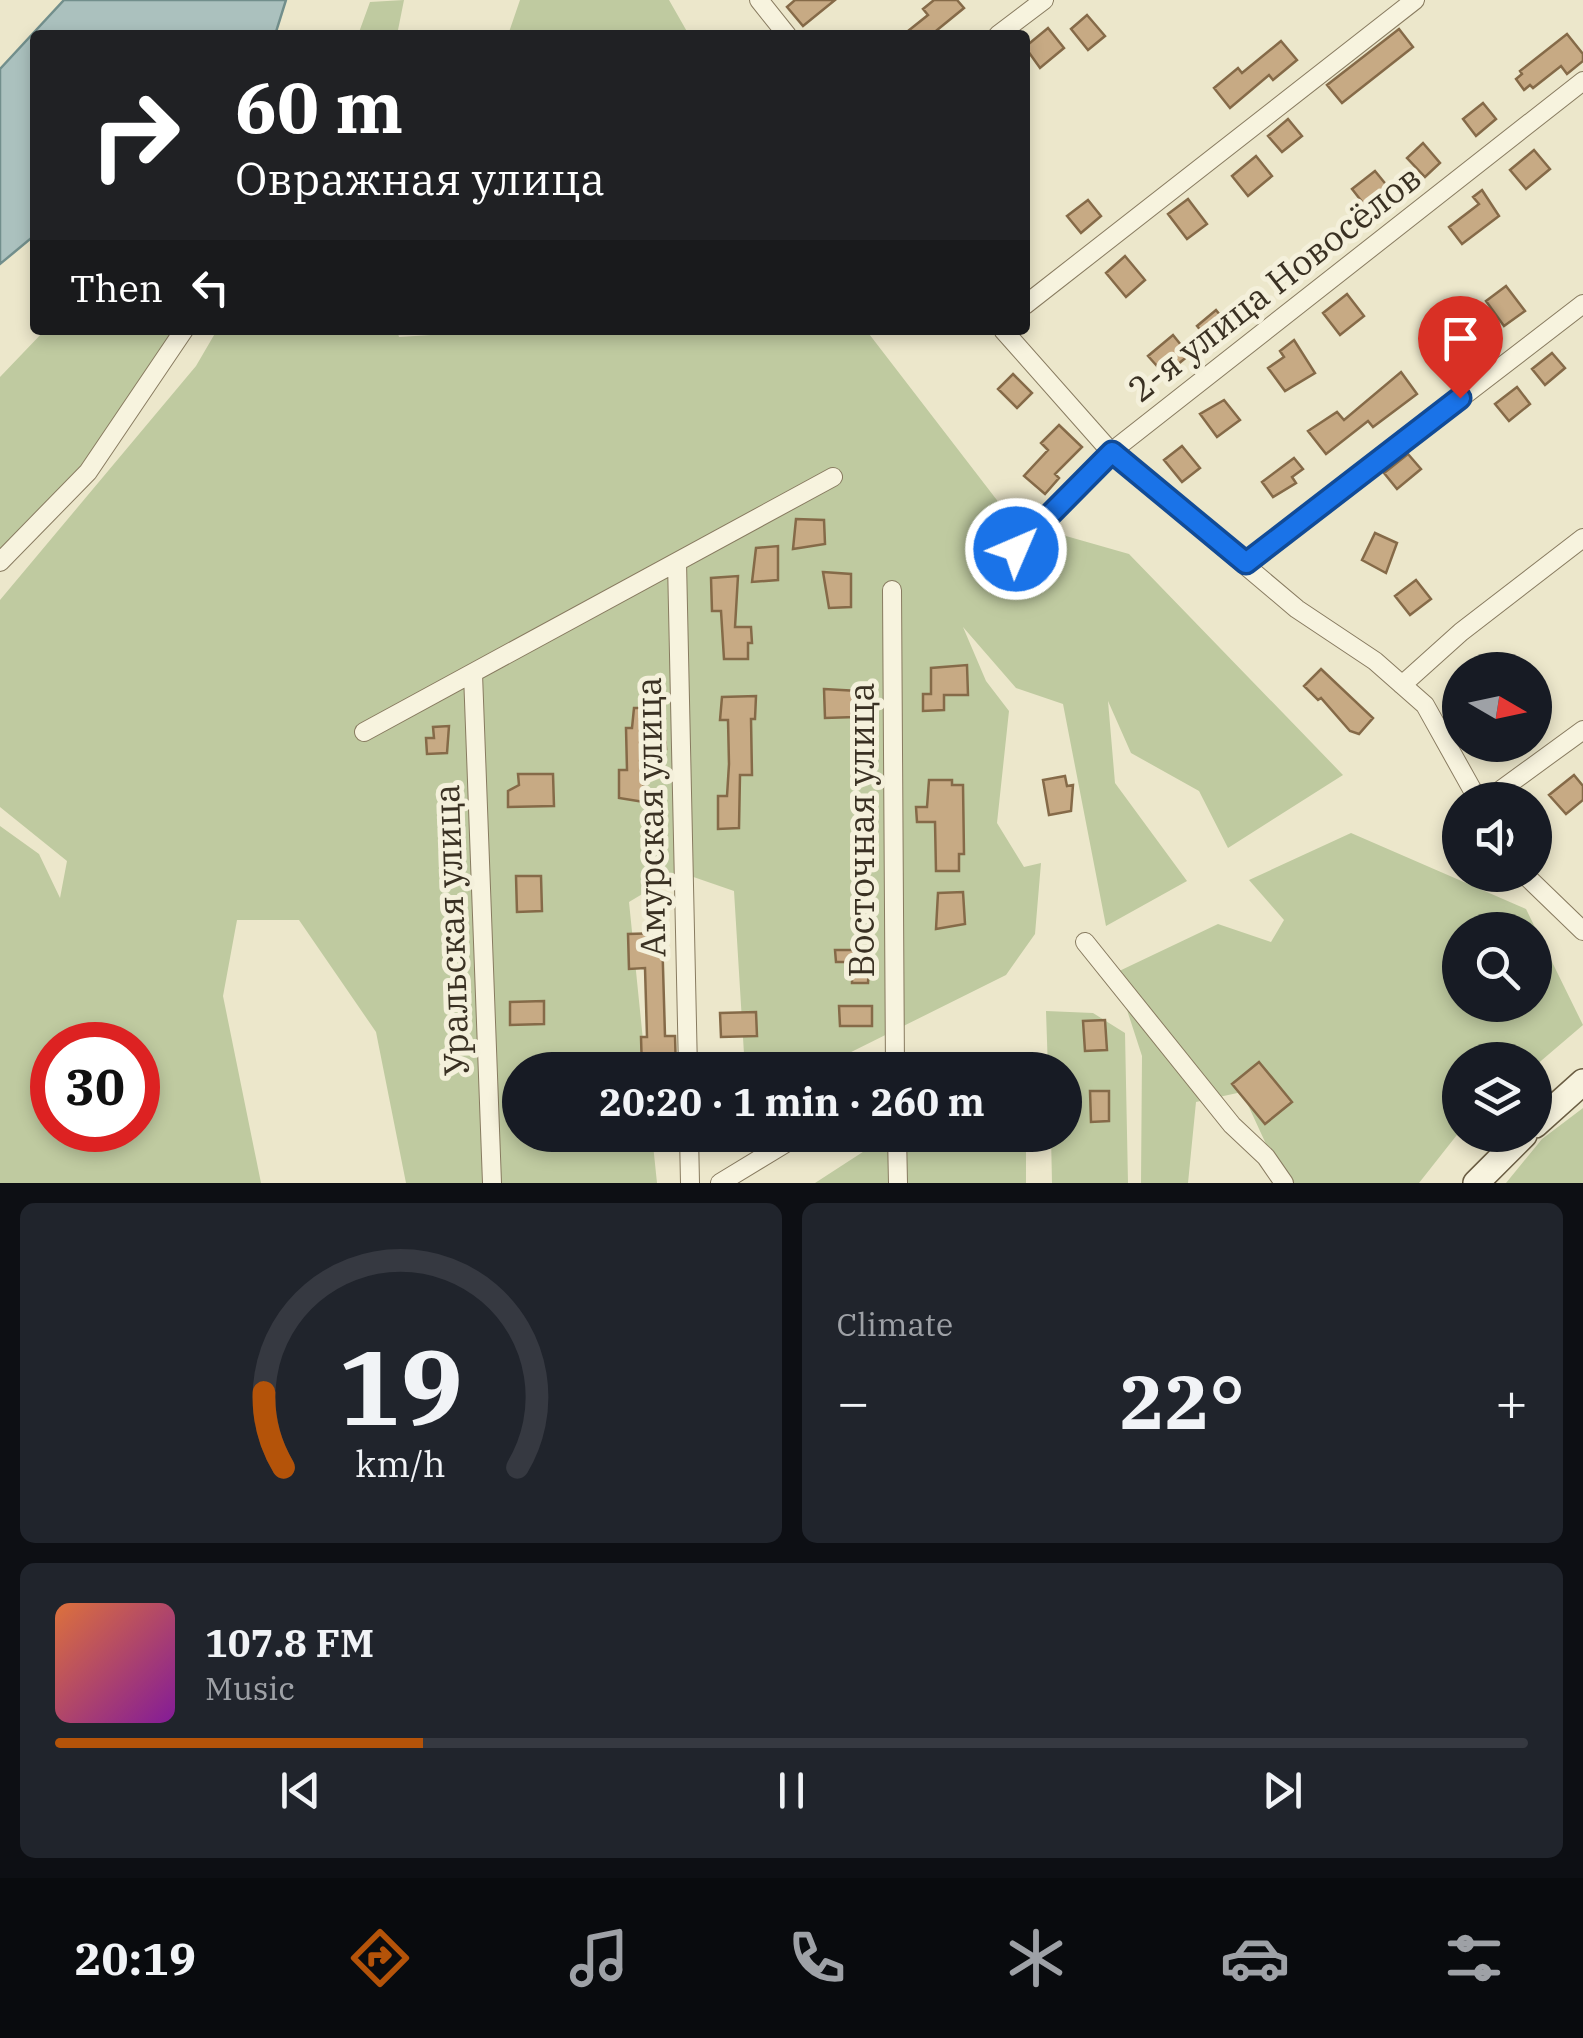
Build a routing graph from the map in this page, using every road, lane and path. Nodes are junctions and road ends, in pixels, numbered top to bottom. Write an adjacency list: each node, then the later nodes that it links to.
1 (759, 0): 4 (street)
2 (1044, 0): 5 (street)
3 (1415, 0): 7 (street)
4 (783, 30)
5 (1005, 30)
6 (1583, 81): 11 (street, 2-я улица Новосёлов)
7 (1030, 301)
8 (1583, 304): 17 (street)
9 (181, 335): 15 (street)
10 (1007, 335): 11 (street)
11 (1112, 452): 14 (street, 2-я улица Новосёлов); 17 (street)
12 (833, 477): 16 (street)
13 (1583, 538): 20 (street)
14 (1016, 549)
15 (0, 562)
16 (677, 562): 19 (street); 28 (street, Амурская улица)
17 (1246, 563): 20 (street)
18 (892, 590): 29 (street, Восточная улица)
19 (474, 674): 22 (street); 36 (street, Уральская улица)
20 (1402, 685): 23 (street)
21 (1583, 730): 24 (street)
22 (364, 732)
23 (1468, 782)
24 (1511, 782)
25 (1543, 892): 26 (street)
26 (1583, 930)
27 (1085, 942): 40 (street)
28 (688, 1052)
29 (895, 1052)
30 (1583, 1082): 31 (main road)
31 (1552, 1110)
32 (689, 1152): 37 (street)
33 (771, 1152): 38 (street)
34 (897, 1152): 39 (street)
35 (1507, 1152): 41 (main road)
36 (492, 1183)
37 (690, 1183)
38 (720, 1183)
39 (898, 1183)
40 (1284, 1183)
41 (1476, 1183)

